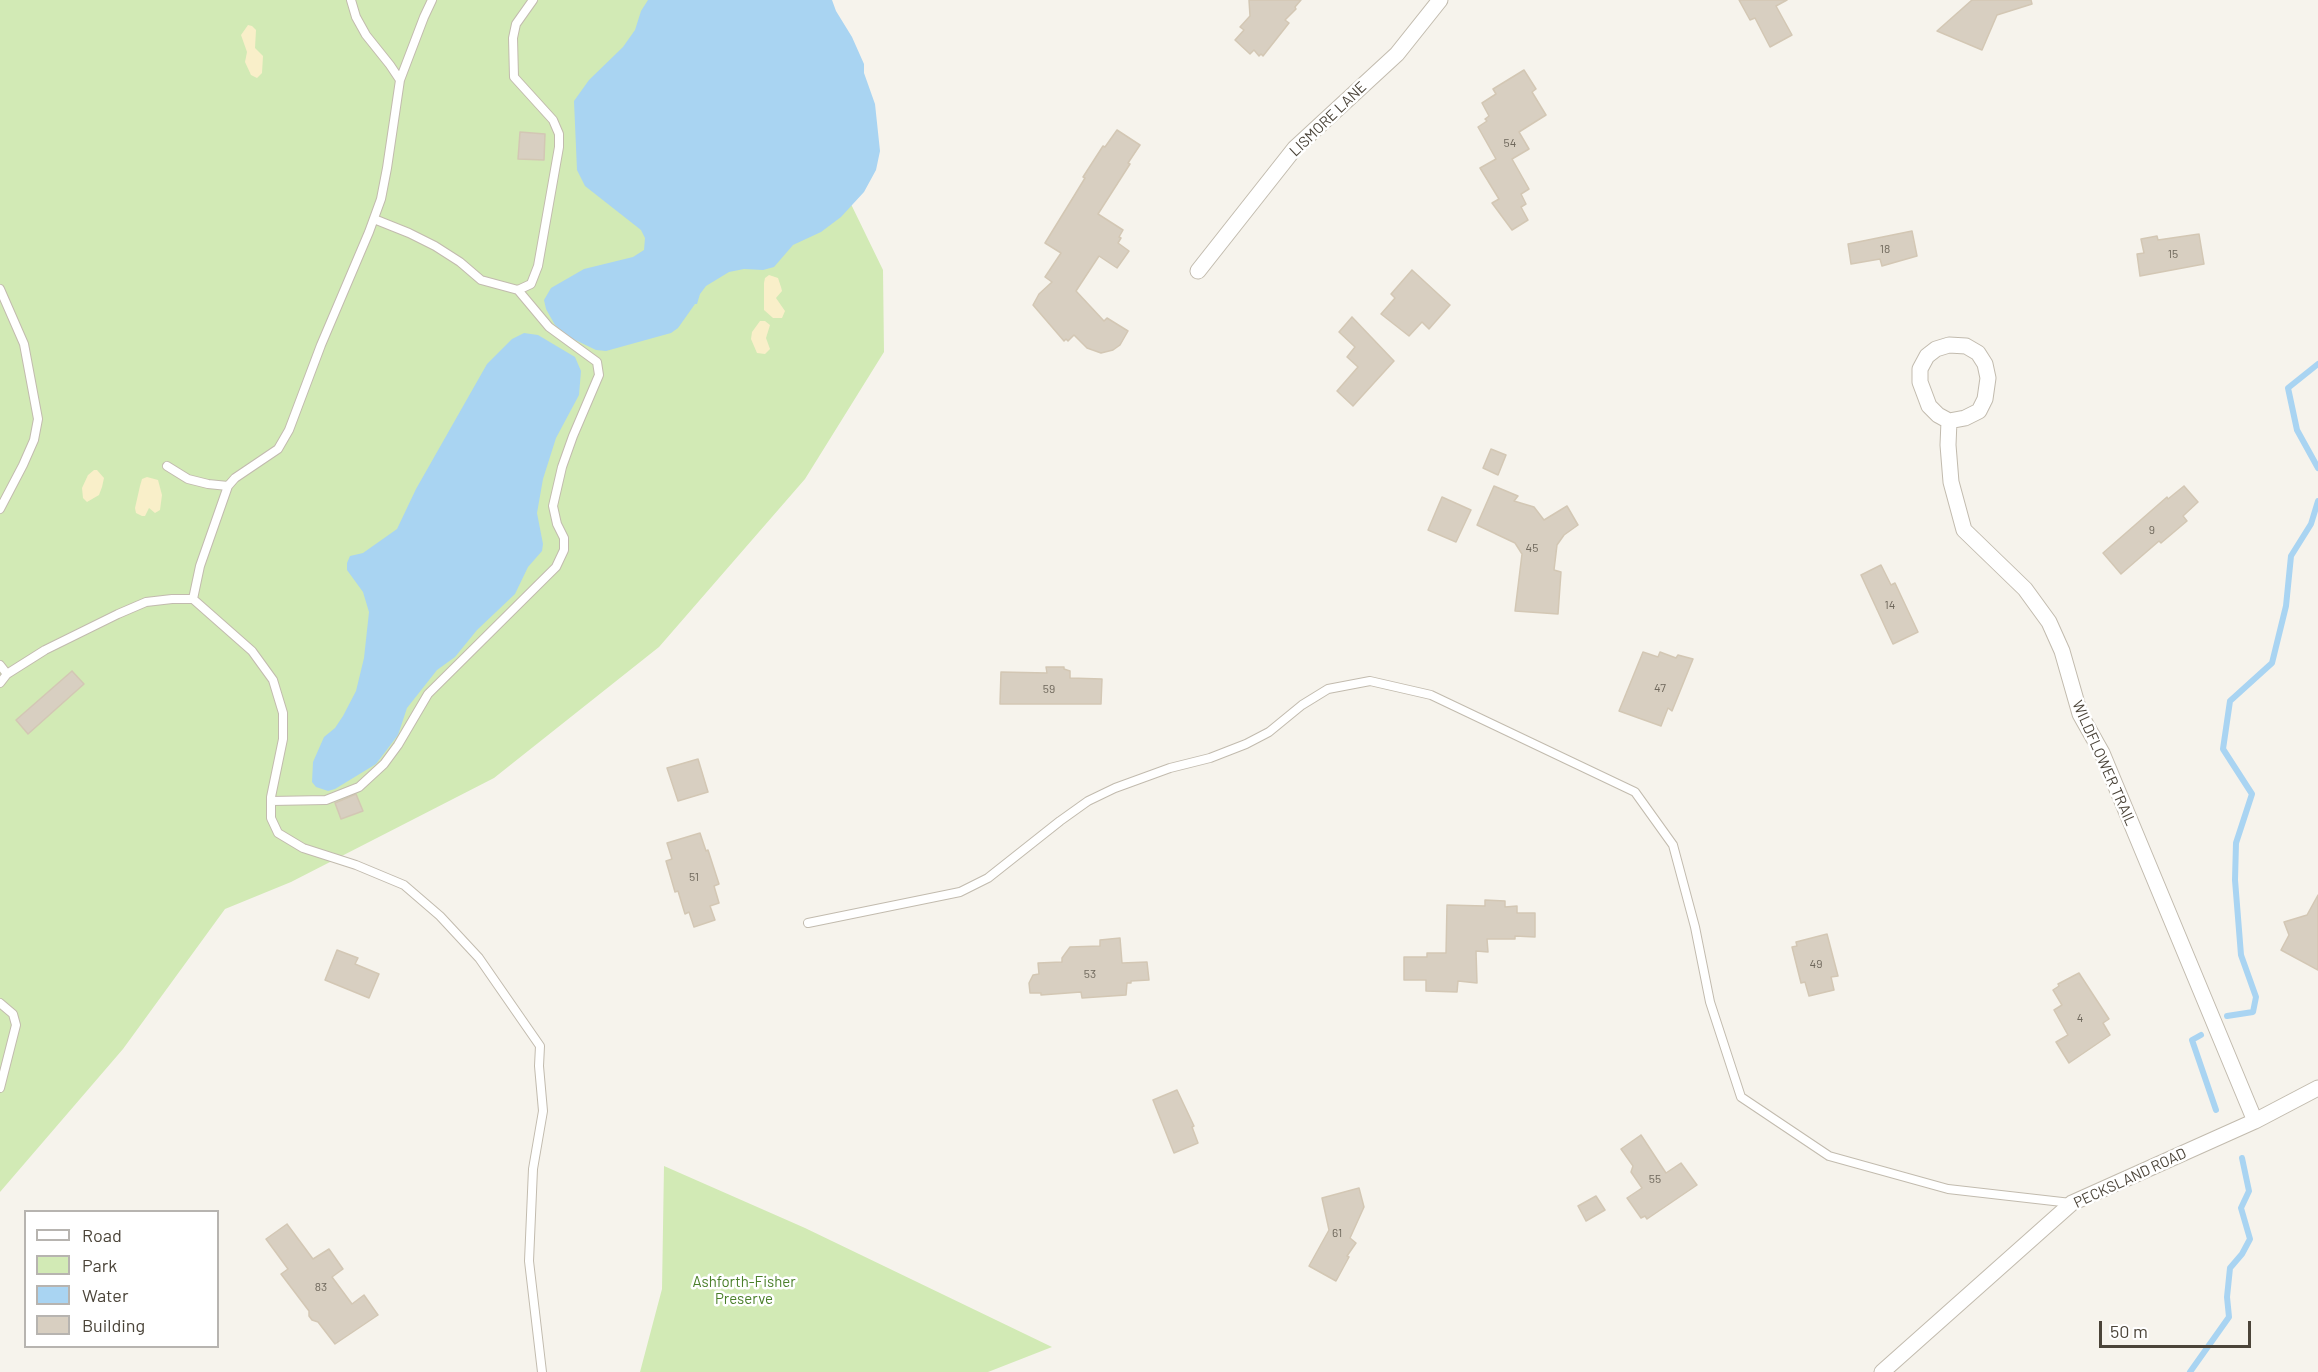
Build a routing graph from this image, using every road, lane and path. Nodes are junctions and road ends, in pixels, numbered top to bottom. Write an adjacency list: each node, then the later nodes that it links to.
1 (351, 0): 5 (lane)
2 (432, 0): 5 (lane)
3 (533, 0): 9 (lane)
4 (1440, 0): 7 (street, LISMORE LANE)
5 (400, 80): 6 (lane)
6 (374, 219): 9 (lane); 12 (lane)
7 (1198, 271)
8 (0, 289): 13 (lane)
9 (518, 290): 18 (lane)
10 (1949, 422): 10 (street); 23 (street, WILDFLOWER TRAIL)
11 (167, 466): 12 (lane)
12 (228, 486): 14 (lane)
13 (0, 509)
14 (193, 599): 16 (lane); 18 (lane)
15 (0, 665): 16 (lane)
16 (7, 674): 17 (lane)
17 (0, 683)
18 (271, 801): 25 (lane)
19 (808, 923): 24 (lane)
20 (0, 1003): 21 (lane)
21 (0, 1088)
22 (2318, 1088): 23 (street, PECKSLAND ROAD)
23 (2255, 1121): 24 (street, PECKSLAND ROAD)
24 (2072, 1203): 26 (street, PECKSLAND ROAD)
25 (542, 1372)
26 (1882, 1372)

